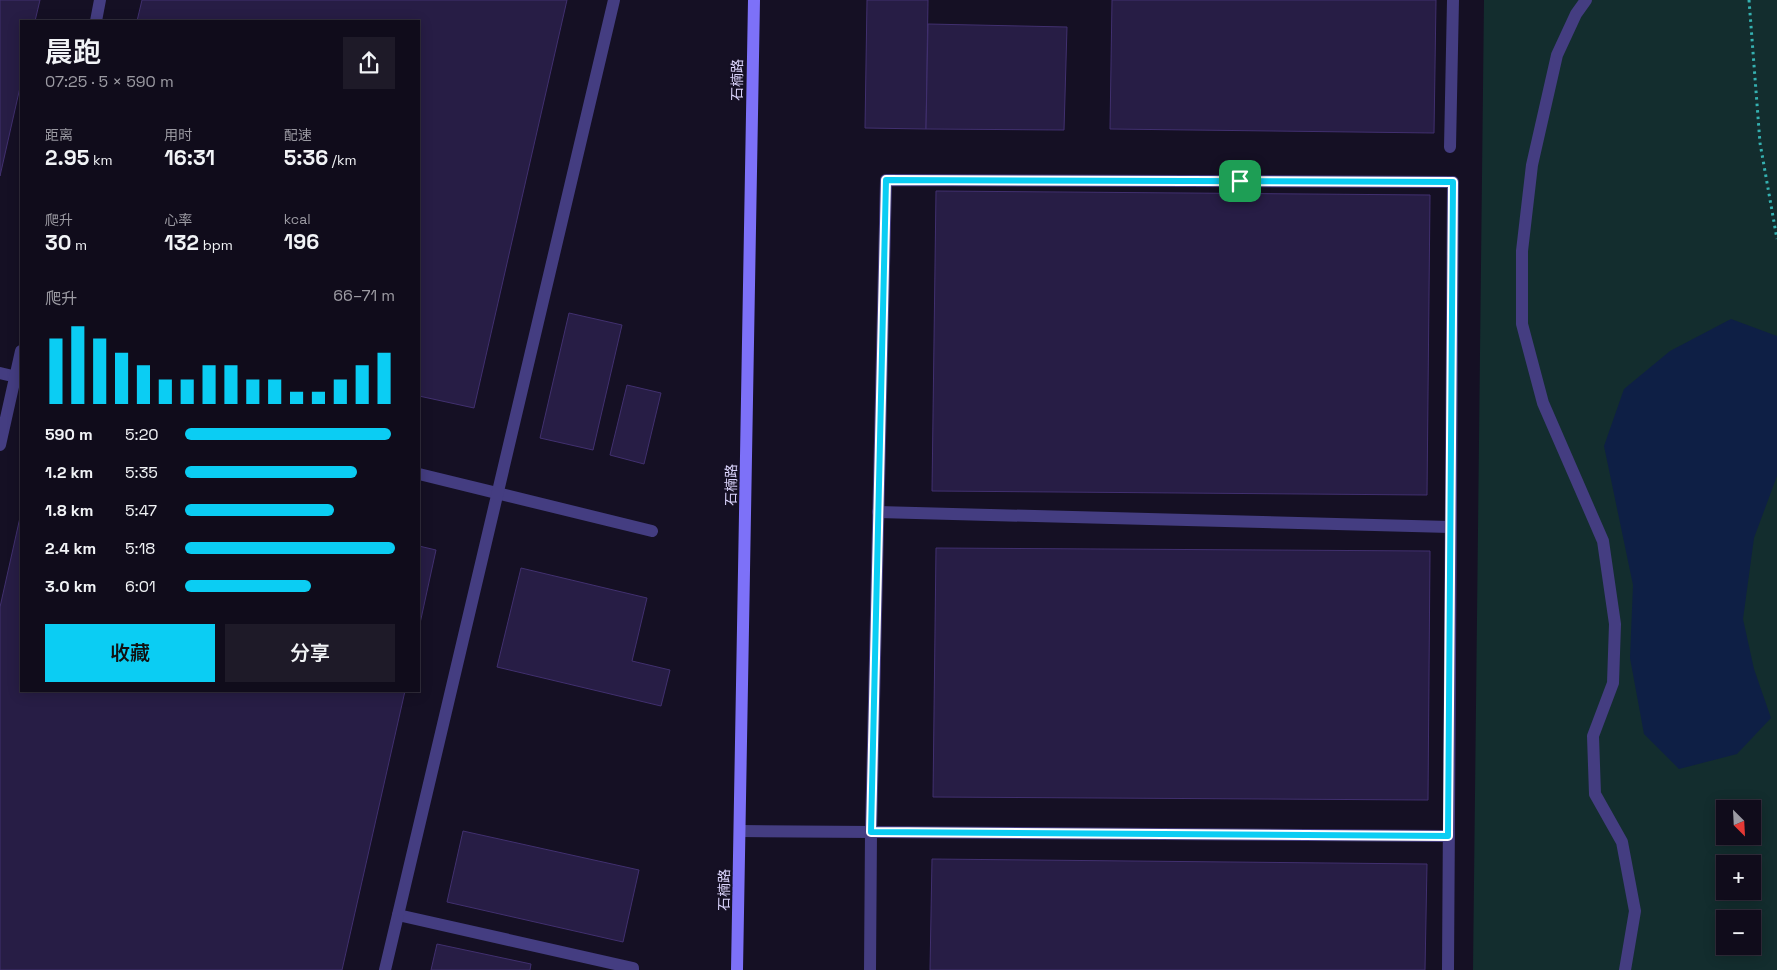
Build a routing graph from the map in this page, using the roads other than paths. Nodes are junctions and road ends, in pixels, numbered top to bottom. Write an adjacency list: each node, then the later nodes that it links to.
1 (100, 0): 6 (lane)
2 (614, 0): 13 (lane)
3 (754, 0): 17 (street, 石楠路)
4 (1453, 0): 7 (lane)
5 (1586, 0): 26 (lane)
6 (96, 20)
7 (1450, 147)
8 (20, 360): 10 (lane)
9 (0, 373): 10 (lane)
10 (18, 377): 11 (lane)
11 (0, 445)
12 (420, 474): 13 (lane)
13 (498, 493): 16 (lane); 20 (lane)
14 (878, 512): 15 (lane); 15 (lane); 18 (lane)
15 (1450, 527): 19 (lane)
16 (652, 532)
17 (740, 831): 18 (lane); 23 (street, 石楠路)
18 (871, 832): 19 (lane); 24 (lane)
19 (1448, 836): 25 (lane)
20 (398, 915): 21 (lane); 22 (lane)
21 (385, 970)
22 (634, 970)
23 (737, 970)
24 (870, 970)
25 (1448, 970)
26 (1625, 970)

